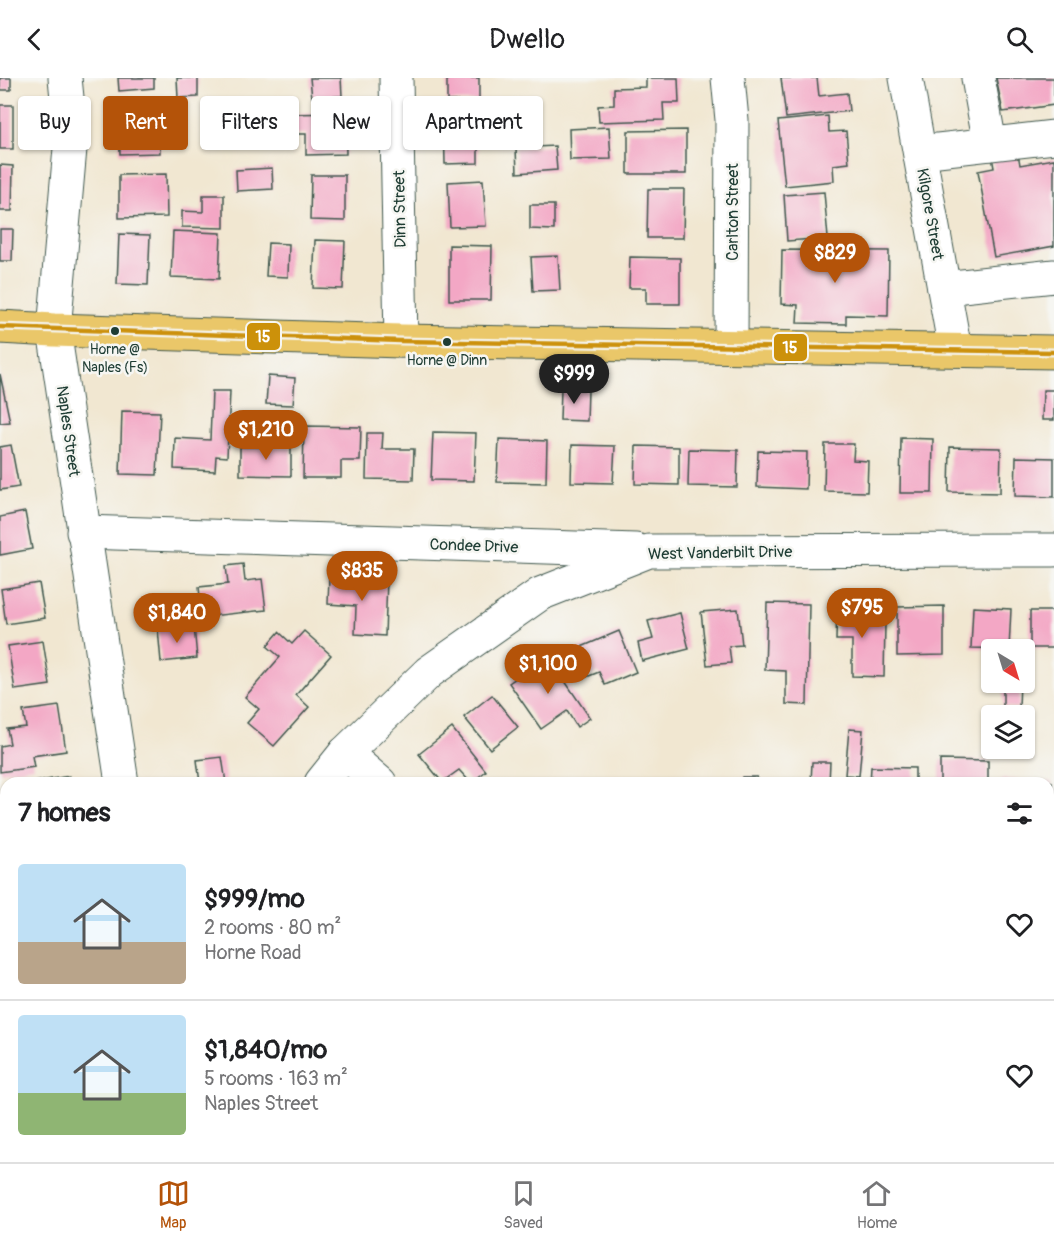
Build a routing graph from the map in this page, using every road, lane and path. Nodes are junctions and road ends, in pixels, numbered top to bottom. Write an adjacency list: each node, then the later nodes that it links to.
1 (64, 78): 12 (street, Naples Street)
2 (396, 78): 13 (street, Dinn Street)
3 (728, 78): 14 (street, Carlton Street)
4 (906, 78): 8 (street, Kilgore Street)
5 (978, 78): 7 (street)
6 (1054, 137): 7 (street)
7 (990, 144): 8 (street)
8 (920, 152): 10 (street, Kilgore Street)
9 (1054, 276): 10 (street)
10 (944, 288): 15 (street, Kilgore Street)
11 (0, 327): 12 (main road)
12 (54, 330): 13 (main road); 17 (street, Naples Street)
13 (401, 340): 14 (main road)
14 (732, 345): 15 (main road)
15 (955, 350): 16 (main road)
16 (1054, 352)
17 (83, 532): 19 (street, Condee Drive); 21 (street, Naples Street)
18 (1054, 550): 19 (street, West Vanderbilt Drive)
19 (649, 551): 20 (street, West Vanderbilt Drive)
20 (345, 753): 22 (street, West Vanderbilt Drive); 23 (street)
21 (121, 777)
22 (326, 777)
23 (373, 777)

